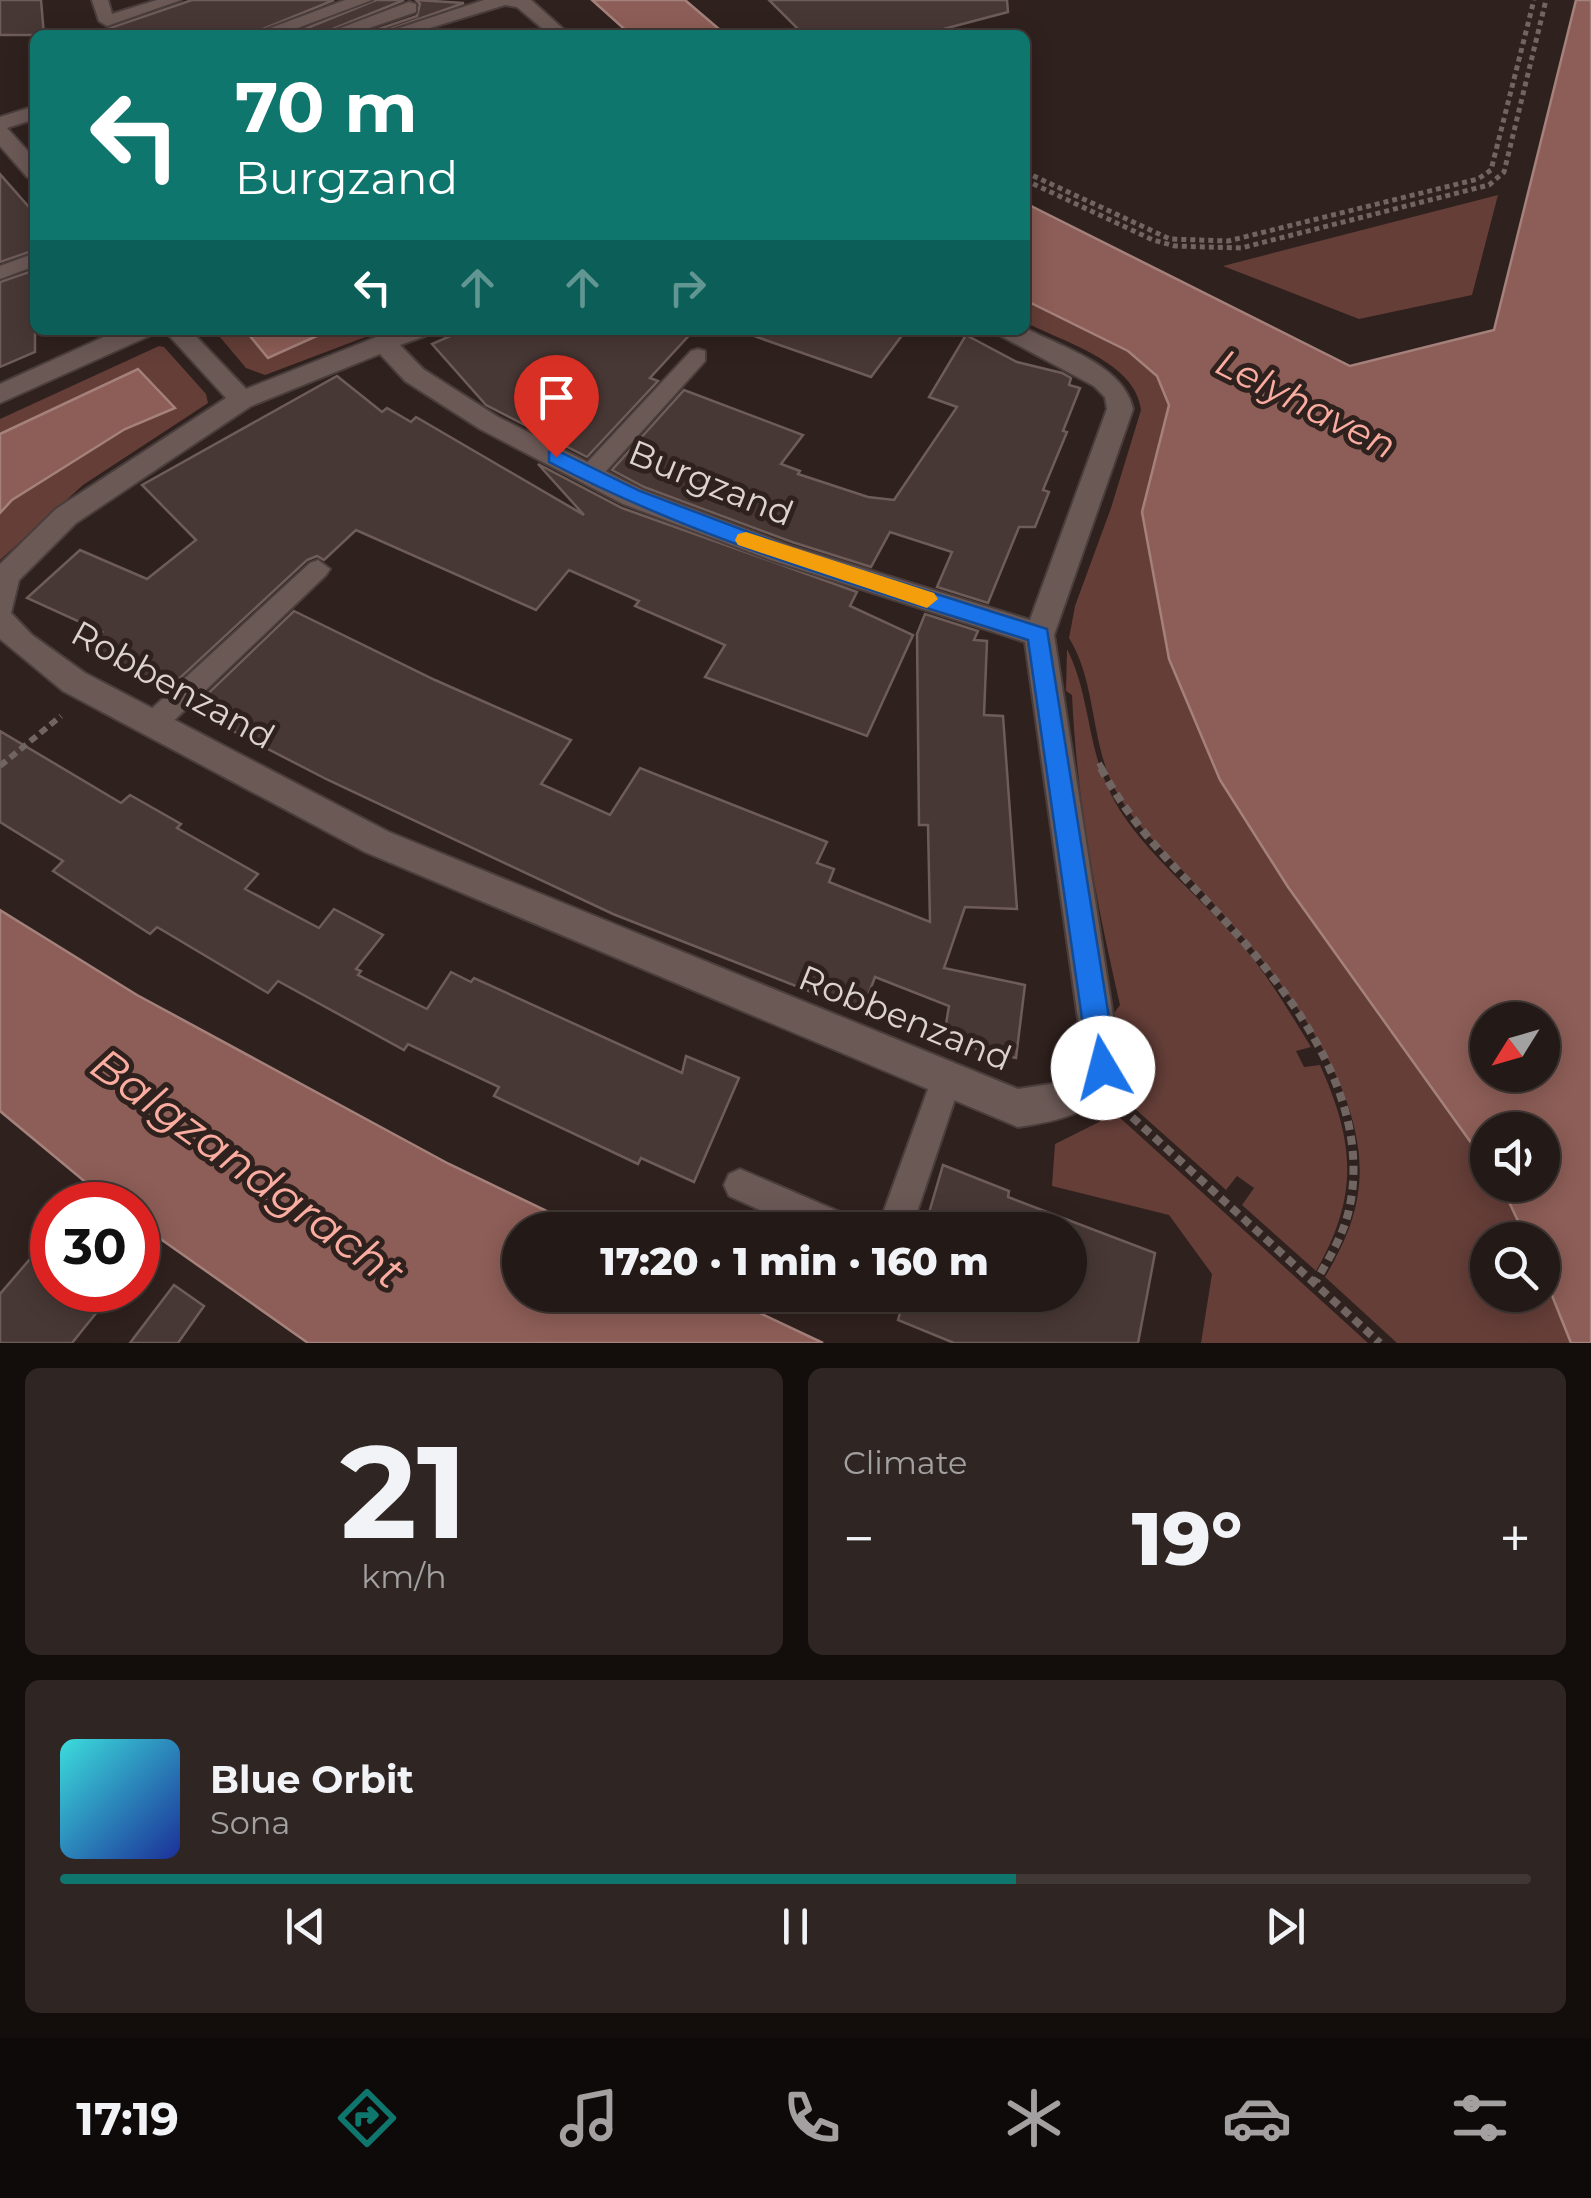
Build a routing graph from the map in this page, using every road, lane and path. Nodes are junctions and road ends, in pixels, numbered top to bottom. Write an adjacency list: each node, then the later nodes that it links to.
1 (100, 0): 2 (lane)
2 (173, 0)
3 (363, 0): 8 (street)
4 (432, 0): 9 (street)
5 (505, 0): 10 (street); 11 (street)
6 (1534, 0): 14 (path)
7 (1546, 0): 16 (path)
8 (276, 30)
9 (362, 30)
10 (404, 30)
11 (555, 30)
12 (30, 121): 13 (street)
13 (13, 150): 15 (street)
14 (1030, 174)
15 (0, 178)
16 (1030, 182)
17 (30, 261): 18 (lane)
18 (0, 273)
19 (129, 335): 25 (street)
20 (181, 335): 26 (street)
21 (404, 335): 23 (street)
22 (1019, 335): 31 (street)
23 (384, 343): 26 (street); 27 (street, Burgzand)
24 (698, 356): 27 (lane)
25 (0, 394)
26 (242, 400): 29 (street)
27 (590, 474): 31 (street, Burgzand)
28 (318, 569): 33 (lane)
29 (0, 606)
30 (0, 620): 32 (street, Robbenzand)
31 (1039, 635): 37 (street)
32 (92, 692): 33 (street, Robbenzand); 35 (path)
33 (154, 722): 36 (street, Robbenzand)
34 (1096, 751): 41 (path)
35 (0, 766)
36 (947, 1078): 37 (street, Robbenzand); 40 (lane)
37 (1090, 1079): 41 (path)
38 (740, 1185): 39 (lane)
39 (801, 1212)
40 (900, 1212)
41 (1316, 1282): 42 (path)
42 (1380, 1343)

